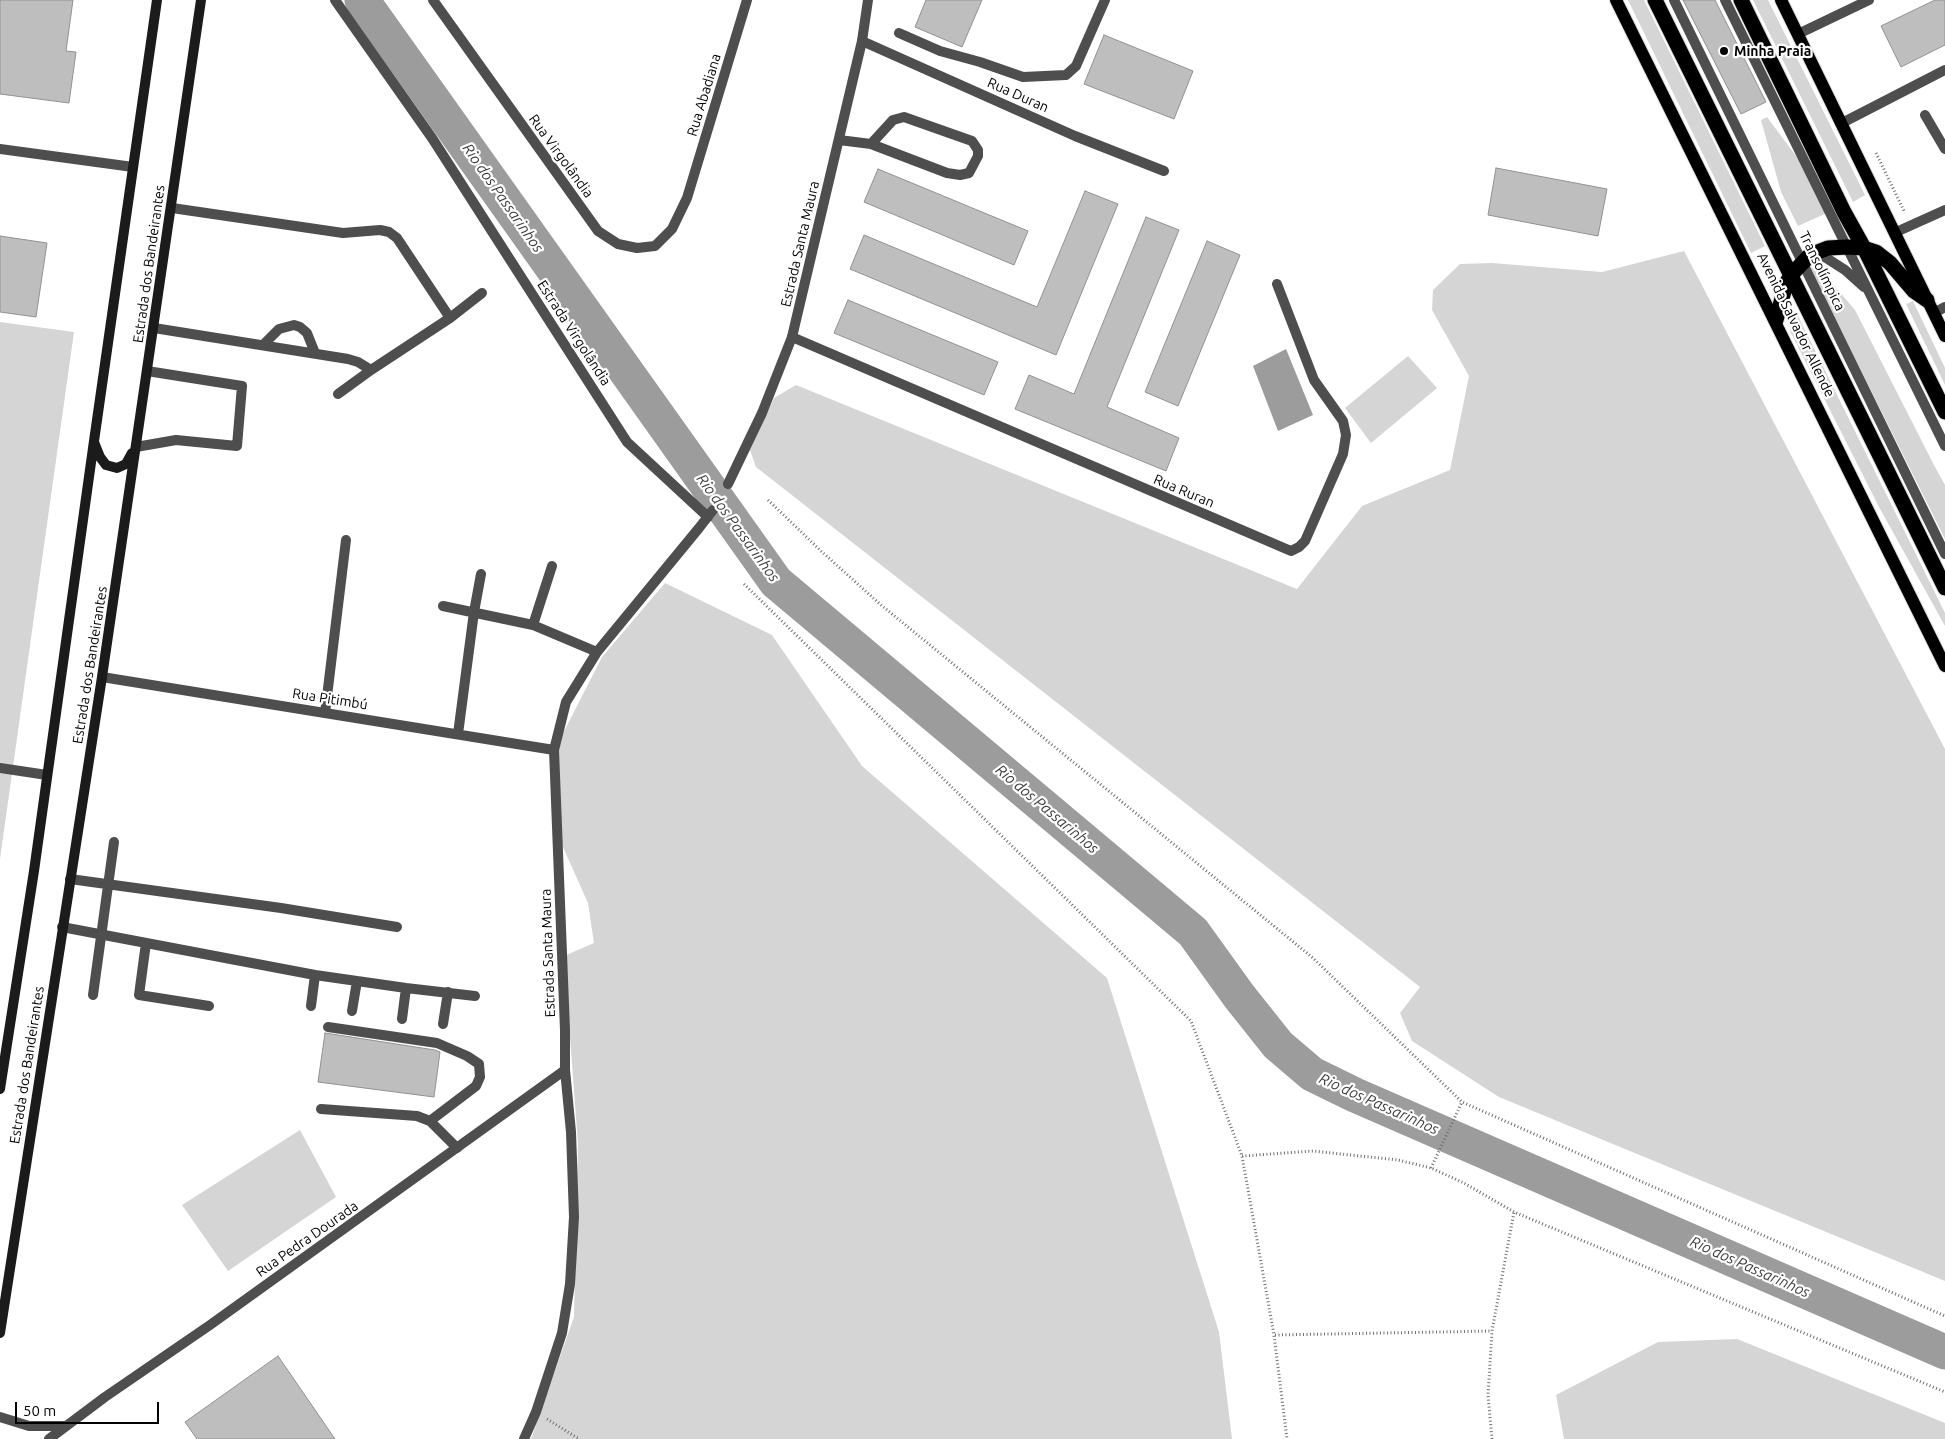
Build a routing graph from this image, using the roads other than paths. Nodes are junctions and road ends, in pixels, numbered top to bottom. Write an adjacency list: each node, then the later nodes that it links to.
1 (158, 0): 25 (main road, Estrada dos Bandeirantes)
2 (202, 0): 28 (main road, Estrada dos Bandeirantes)
3 (334, 0): 55 (street, Estrada Virgolândia)
4 (433, 0): 27 (street, Rua Virgolândia)
5 (747, 0): 27 (street, Rua Abadiana)
6 (868, 0): 17 (street, Estrada Santa Maura)
7 (1105, 0): 15 (street)
8 (1616, 0): 41 (main road, Avenida Salvador Allende)
9 (1655, 0): 35 (highway, Avenida Salvador Allende)
10 (1674, 0): 34 (street, Transolímpica)
11 (1725, 0): 31 (street)
12 (1741, 0): 32 (highway)
13 (1781, 0): 16 (main road)
14 (1869, 0): 16 (street)
15 (899, 33)
16 (1798, 34): 20 (main road)
17 (862, 41): 21 (street, Estrada Santa Maura); 26 (street, Rua Duran)
18 (1945, 70): 20 (street)
19 (1925, 114): 24 (street)
20 (1842, 123): 30 (main road)
21 (839, 140): 22 (street); 44 (street, Estrada Santa Maura)
22 (871, 144): 22 (street)
23 (0, 149): 25 (street)
24 (1945, 150)
25 (133, 167): 51 (main road, Estrada dos Bandeirantes)
26 (1164, 171)
27 (687, 198)
28 (172, 208): 40 (street); 42 (main road, Estrada dos Bandeirantes)
29 (1945, 210): 30 (street)
30 (1894, 233): 39 (main road)
31 (1847, 247): 32 (highway); 33 (highway); 37 (street)
32 (1864, 248): 39 (highway); 50 (highway)
33 (1817, 252): 34 (highway); 37 (street)
34 (1802, 262): 35 (highway); 57 (street, Transolímpica)
35 (1791, 274): 41 (highway); 60 (highway, Avenida Salvador Allende)
36 (1277, 284): 44 (street, Rua Ruran)
37 (1869, 291): 52 (street)
38 (482, 293): 40 (street)
39 (1935, 307): 43 (main road)
40 (450, 318): 47 (street)
41 (1776, 320): 65 (main road, Avenida Salvador Allende)
42 (154, 328): 45 (street); 48 (main road, Estrada dos Bandeirantes)
43 (1945, 336)
44 (792, 337): 54 (street, Estrada Santa Maura)
45 (264, 345): 46 (street); 46 (street)
46 (315, 353): 47 (street)
47 (371, 370): 49 (street)
48 (147, 371): 53 (main road, Estrada dos Bandeirantes); 53 (street)
49 (338, 394)
50 (1945, 412)
51 (94, 441): 53 (main road); 71 (main road, Estrada dos Bandeirantes)
52 (1945, 446)
53 (136, 447): 66 (main road, Estrada dos Bandeirantes)
54 (728, 484)
55 (711, 513): 64 (street, Estrada Santa Maura)
56 (346, 540): 67 (street)
57 (1945, 554)
58 (552, 566): 63 (street)
59 (481, 574): 62 (street)
60 (1945, 588)
61 (443, 606): 62 (street)
62 (474, 612): 63 (street); 68 (street)
63 (533, 625): 64 (street)
64 (597, 652): 69 (street, Estrada Santa Maura)
65 (1945, 666)
66 (102, 677): 67 (street, Rua Pitimbú); 73 (main road, Estrada dos Bandeirantes)
67 (325, 712): 68 (street, Rua Pitimbú)
68 (458, 734): 69 (street, Rua Pitimbú)
69 (554, 750): 91 (street, Estrada Santa Maura)
70 (0, 768): 71 (street)
71 (47, 775): 92 (main road, Estrada dos Bandeirantes)
72 (114, 842): 74 (street)
73 (70, 879): 74 (street); 75 (main road, Estrada dos Bandeirantes)
74 (107, 885): 76 (street); 77 (street)
75 (62, 927): 77 (street); 96 (main road, Estrada dos Bandeirantes)
76 (397, 927)
77 (101, 934): 78 (street); 83 (street)
78 (146, 943): 79 (street); 85 (street)
79 (315, 975): 80 (street); 86 (street)
80 (357, 981): 81 (street); 87 (street)
81 (406, 988): 82 (street); 88 (street)
82 (448, 992): 84 (street); 89 (street)
83 (93, 996)
84 (475, 996)
85 (209, 1006)
86 (311, 1006)
87 (352, 1012)
88 (402, 1019)
89 (443, 1024)
90 (328, 1027): 94 (street)
91 (565, 1070): 95 (street, Rua Pedra Dourada); 102 (street, Estrada Santa Maura)
92 (0, 1089)
93 (321, 1109): 94 (street)
94 (430, 1121): 95 (street)
95 (457, 1148): 100 (street, Rua Pedra Dourada)
96 (8, 1285): 97 (main road); 98 (main road, Estrada dos Bandeirantes)
97 (0, 1295)
98 (0, 1333)
99 (0, 1417): 100 (street)
100 (64, 1426): 101 (street, Rua Pedra Dourada)
101 (49, 1439)
102 (524, 1439)

